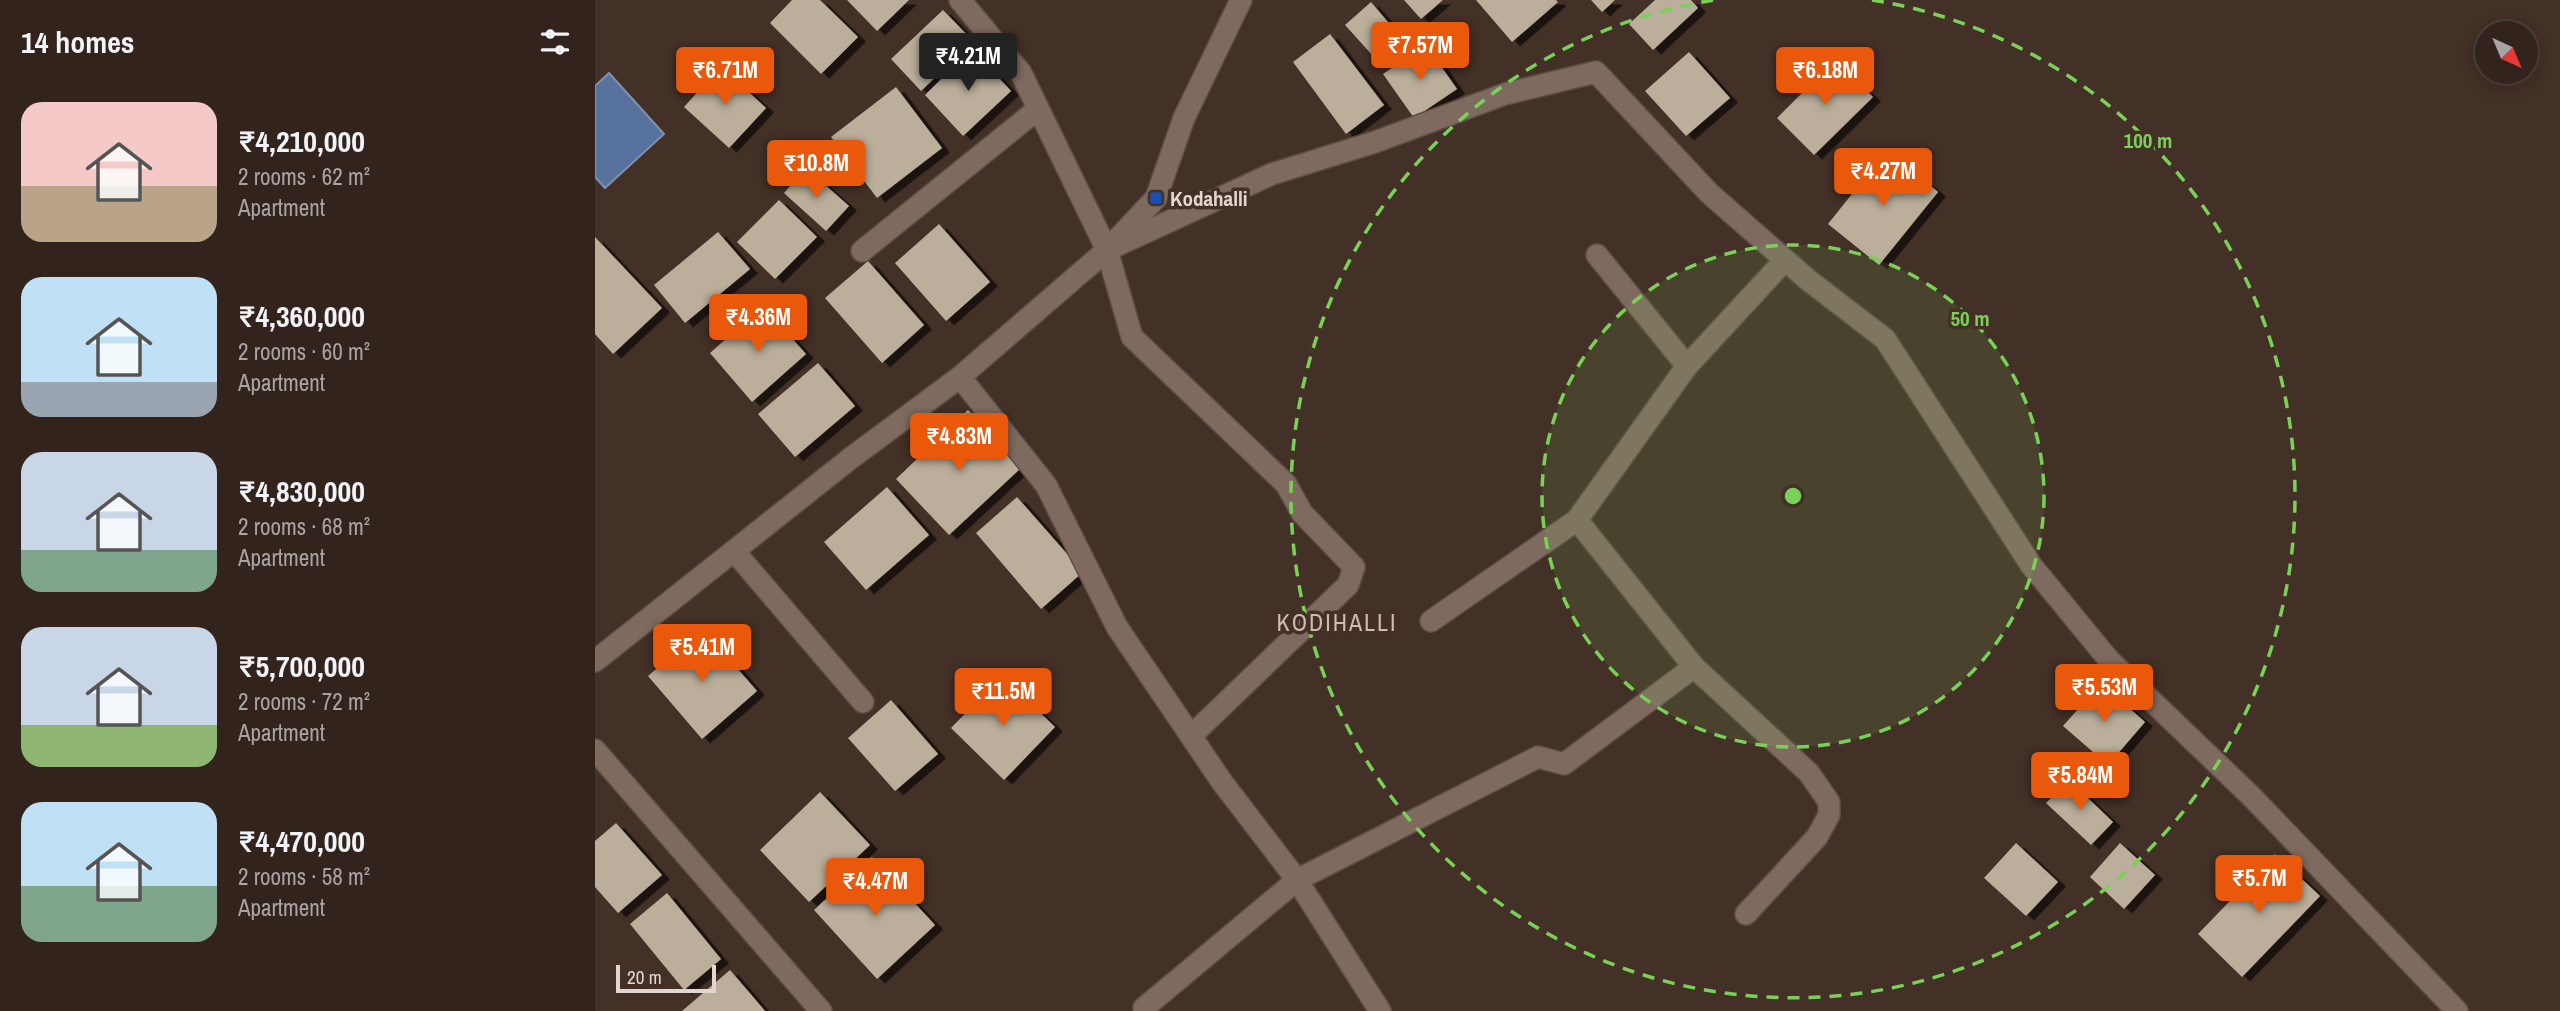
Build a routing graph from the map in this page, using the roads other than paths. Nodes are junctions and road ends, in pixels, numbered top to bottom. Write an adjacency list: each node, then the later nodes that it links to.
1 (960, 0): 3 (street)
2 (1241, 0): 4 (street)
3 (1038, 109): 4 (street); 5 (street)
4 (1107, 250): 7 (street); 9 (street); 16 (street)
5 (862, 251)
6 (1597, 255): 8 (street)
7 (1785, 260): 8 (street); 23 (street)
8 (1687, 366): 10 (street)
9 (960, 377): 11 (street); 16 (street)
10 (1577, 520): 12 (street); 14 (street)
11 (734, 551): 13 (street); 15 (street)
12 (1431, 621)
13 (595, 661)
14 (1694, 667): 18 (street); 19 (street)
15 (863, 702)
16 (1191, 736): 18 (street)
17 (595, 750): 21 (street)
18 (1297, 880): 20 (street); 22 (street)
19 (1746, 914)
20 (1145, 1008)
21 (821, 1011)
22 (1380, 1011)
23 (2457, 1011)

